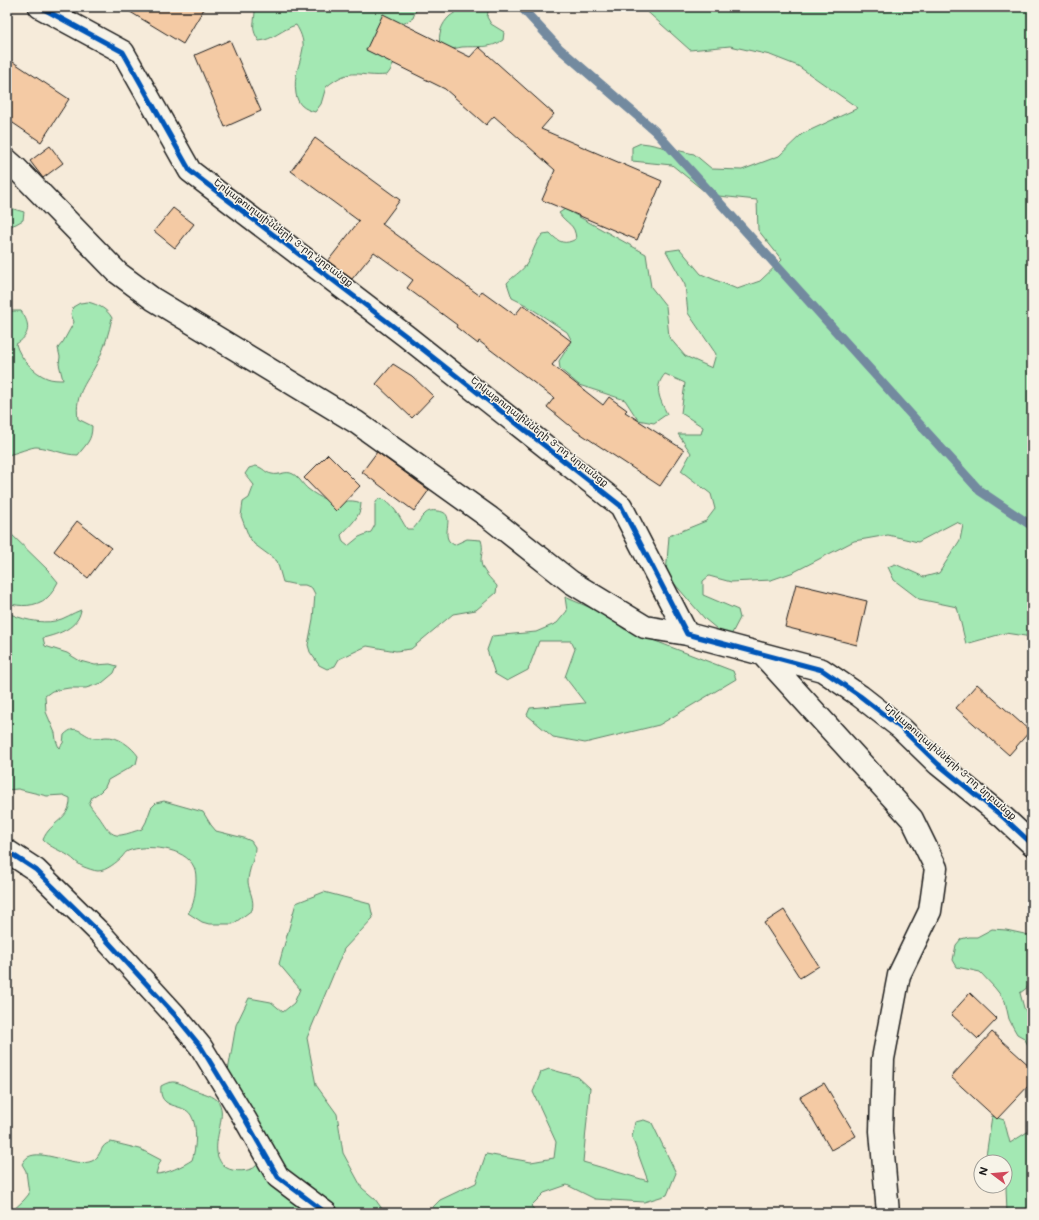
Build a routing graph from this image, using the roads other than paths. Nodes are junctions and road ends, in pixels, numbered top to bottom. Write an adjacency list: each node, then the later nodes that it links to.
1 (40, 7): 3 (street, Երկաթուղայինների 3-րդ նրբանցք)
2 (7, 160): 3 (street)
3 (687, 634): 4 (street, Երկաթուղայինների 3-րդ նրբանցք)
4 (763, 655): 5 (street, Երկաթուղայինների 3-րդ նրբանցք); 8 (street)
5 (1032, 844)
6 (7, 851): 7 (street)
7 (326, 1213)
8 (888, 1213)

